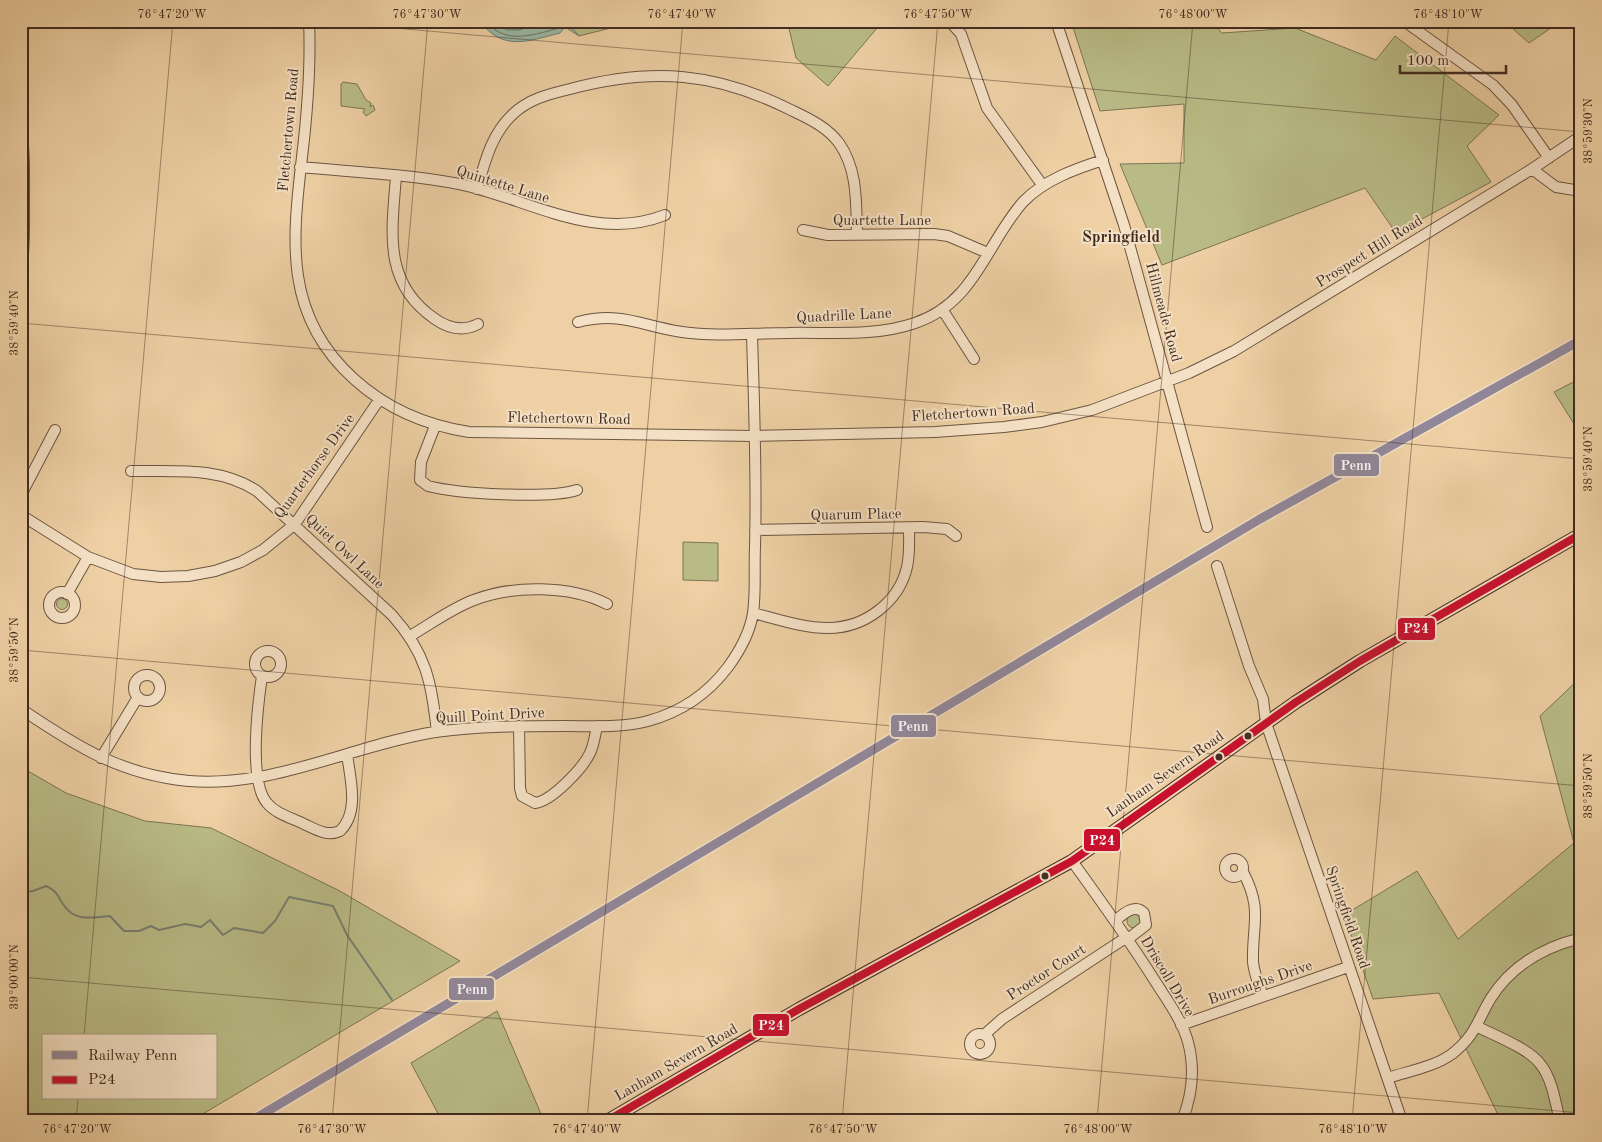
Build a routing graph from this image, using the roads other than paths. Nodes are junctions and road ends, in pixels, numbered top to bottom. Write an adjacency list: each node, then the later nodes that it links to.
1 (27, 21): 6 (street)
2 (309, 21): 11 (street, Fletchertown Road)
3 (1056, 21): 10 (street, Hillmeade Road)
4 (1404, 21): 9 (street)
5 (952, 24): 14 (street)
6 (21, 33)
7 (21, 126): 21 (street)
8 (1581, 136): 9 (street, Prospect Hill Road)
9 (1549, 158): 12 (street, Prospect Hill Road)
10 (1103, 160): 14 (street, Quadrille Lane); 27 (street, Hillmeade Road)
11 (300, 167): 13 (street, Quintette Lane); 28 (street, Fletchertown Road)
12 (1532, 169): 16 (street); 27 (street, Prospect Hill Road)
13 (396, 176): 15 (street, Quintette Lane); 24 (street)
14 (1042, 186): 20 (street, Quadrille Lane)
15 (477, 189): 17 (street, Quintette Lane); 19 (street)
16 (1581, 191)
17 (665, 215)
18 (803, 230): 19 (street, Quartette Lane)
19 (857, 234): 20 (street, Quartette Lane)
20 (988, 253): 22 (street, Quadrille Lane)
21 (21, 272)
22 (942, 310): 25 (street, Quadrille Lane); 26 (street)
23 (578, 322): 25 (street, Quadrille Lane)
24 (478, 324)
25 (752, 334): 31 (street, Quill Point Drive)
26 (974, 359)
27 (1167, 381): 31 (street, Fletchertown Road); 37 (street, Hillmeade Road)
28 (379, 400): 29 (street, Fletchertown Road); 36 (street, Quarterhorse Drive)
29 (435, 426): 31 (street, Fletchertown Road); 33 (street)
30 (55, 430): 34 (street)
31 (754, 436): 39 (street, Quill Point Drive)
32 (131, 471): 36 (street, Quiet Owl Lane)
33 (578, 490)
34 (21, 495)
35 (21, 515): 42 (street, Quarterhorse Drive)
36 (295, 524): 42 (street, Quarterhorse Drive); 47 (street, Quiet Owl Lane)
37 (1207, 527)
38 (909, 528): 39 (street, Quarum Place); 41 (street, Quarum Place); 46 (street)
39 (755, 530): 46 (street, Quill Point Drive)
40 (1581, 534): 51 (main road, Lanham Severn Road)
41 (956, 536)
42 (88, 557): 44 (street)
43 (1217, 566): 51 (street)
44 (67, 594)
45 (607, 604): 47 (street)
46 (753, 612): 53 (street, Quill Point Drive)
47 (410, 636): 54 (street, Quiet Owl Lane)
48 (262, 676): 57 (street)
49 (138, 697): 56 (street)
50 (21, 708): 56 (street, Quill Point Drive)
51 (1266, 723): 58 (main road, Lanham Severn Road); 63 (street, Springfield Road)
52 (519, 726): 53 (street, Quill Point Drive); 53 (street); 54 (street, Quill Point Drive)
53 (597, 726)
54 (437, 732): 55 (street, Quill Point Drive)
55 (347, 754): 57 (street, Quill Point Drive); 57 (street)
56 (101, 758): 57 (street, Quill Point Drive)
57 (259, 776)
58 (1072, 861): 60 (street, Driscoll Drive); 69 (main road, Lanham Severn Road)
59 (1243, 872): 64 (street)
60 (1115, 921): 61 (street, Driscoll Drive); 61 (street, Proctor Court)
61 (1128, 938): 65 (street, Driscoll Drive); 67 (street, Proctor Court)
62 (1581, 938): 66 (street)
63 (1348, 967): 64 (street, Burroughs Drive); 68 (street, Springfield Road)
64 (1263, 996): 65 (street, Burroughs Drive)
65 (1181, 1025): 70 (street, Driscoll Drive)
66 (1478, 1027): 68 (street); 72 (street)
67 (984, 1035)
68 (1388, 1078): 71 (street, Springfield Road)
69 (607, 1121)
70 (1182, 1121)
71 (1402, 1121)
72 (1560, 1121)

